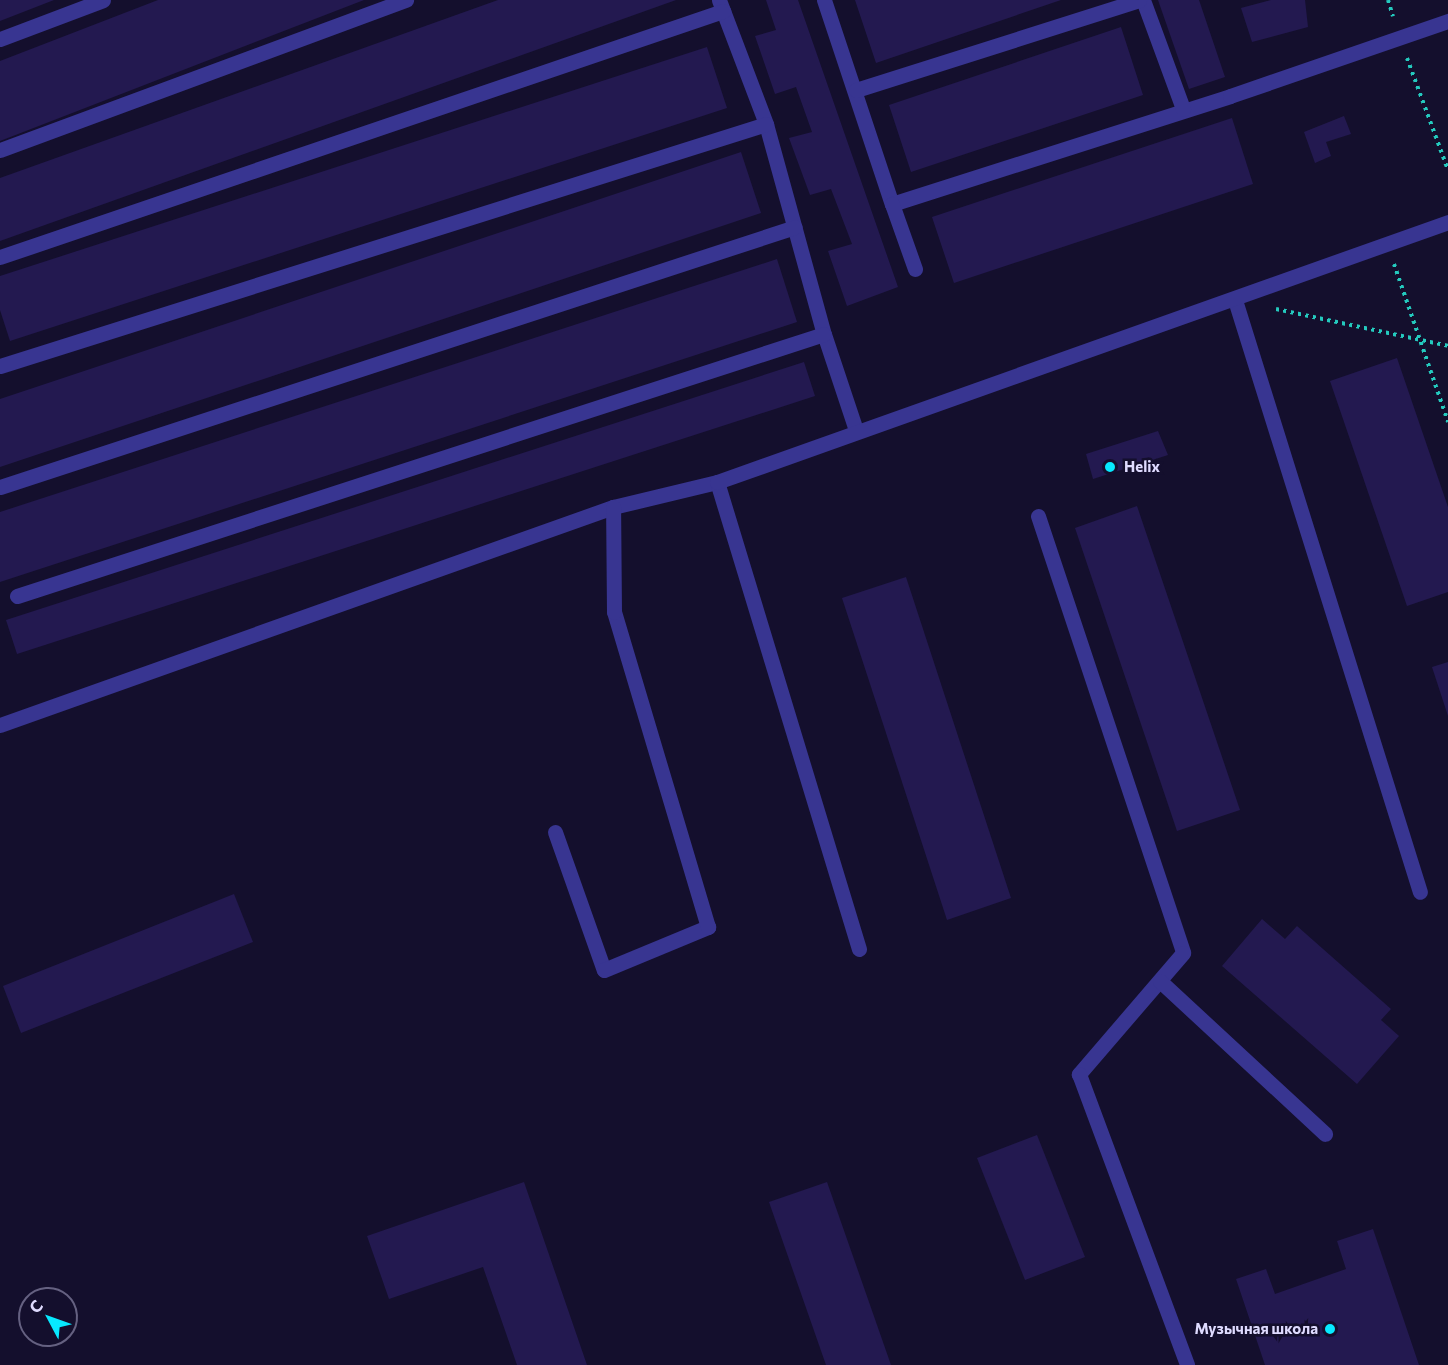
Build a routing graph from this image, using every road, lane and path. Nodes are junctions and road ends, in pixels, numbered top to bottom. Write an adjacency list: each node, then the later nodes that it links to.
1 (103, 0): 9 (lane)
2 (406, 0): 13 (lane)
3 (824, 0): 10 (lane)
4 (1141, 0): 10 (lane); 11 (lane)
5 (1388, 0): 8 (path)
6 (721, 5): 12 (lane); 19 (lane)
7 (1448, 21): 8 (lane)
8 (1400, 38): 11 (lane); 14 (path)
9 (0, 39)
10 (856, 90): 15 (lane)
11 (1183, 109): 15 (lane)
12 (766, 124): 17 (lane); 25 (lane)
13 (0, 150)
14 (1448, 170)
15 (892, 204): 20 (lane)
16 (1448, 222): 18 (lane)
17 (795, 226): 22 (lane); 29 (lane)
18 (1387, 244): 21 (lane); 23 (path)
19 (0, 257)
20 (915, 269)
21 (1234, 300): 23 (path); 27 (lane); 35 (lane)
22 (824, 334): 27 (lane); 32 (lane)
23 (1420, 342): 24 (path); 26 (path)
24 (1448, 346)
25 (0, 366)
26 (1448, 422)
27 (856, 430): 28 (lane)
28 (717, 482): 30 (lane); 36 (lane)
29 (0, 487)
30 (613, 507): 33 (lane); 34 (lane)
31 (1038, 516): 37 (lane)
32 (17, 596)
33 (0, 724)
34 (555, 832)
35 (1420, 892)
36 (859, 950)
37 (1160, 981): 38 (lane); 39 (lane)
38 (1325, 1134)
39 (1187, 1365)

